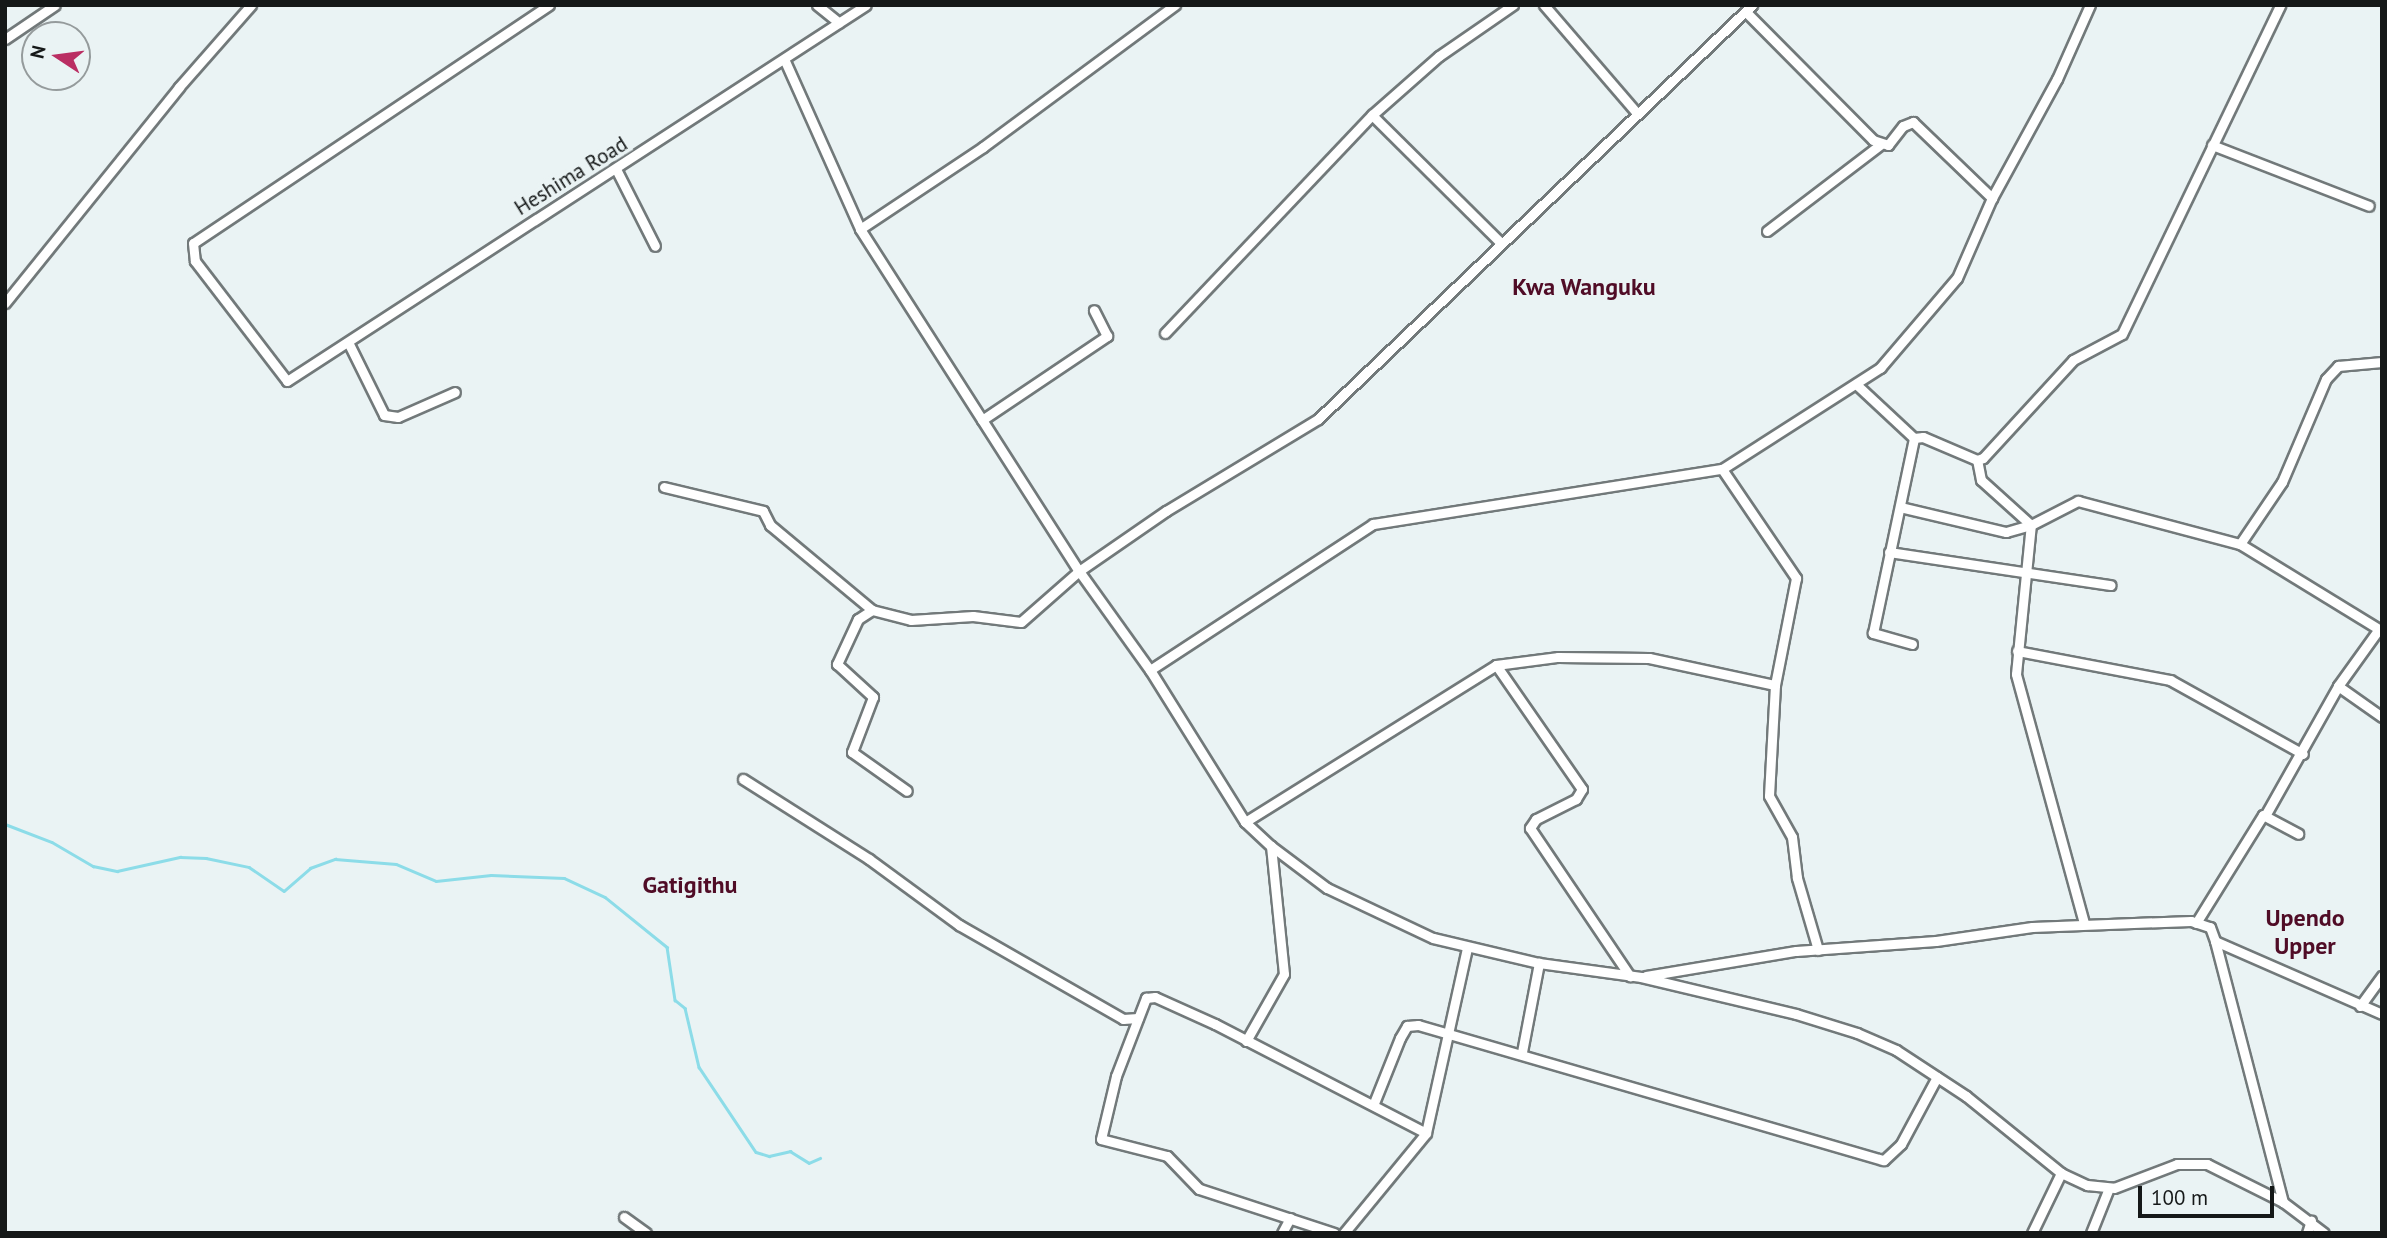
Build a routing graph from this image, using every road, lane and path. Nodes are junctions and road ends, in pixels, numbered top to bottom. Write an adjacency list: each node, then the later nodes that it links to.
1 (55, 5): 13 (street)
2 (251, 5): 26 (street)
3 (550, 5): 29 (street, Heshima Road)
4 (817, 5): 12 (street)
5 (866, 5): 12 (street, Heshima Road)
6 (1175, 5): 22 (street)
7 (1513, 5): 16 (street)
8 (1544, 5): 15 (street)
9 (2090, 5): 20 (street)
10 (2280, 5): 18 (street)
11 (1749, 8): 15 (street); 17 (street)
12 (838, 23): 14 (street, Heshima Road)
13 (5, 39)
14 (785, 61): 19 (street, Heshima Road); 22 (street)
15 (1637, 113): 24 (street)
16 (1372, 115): 24 (street); 28 (street)
17 (1880, 145): 20 (street); 23 (street)
18 (2212, 145): 21 (street); 35 (street)
19 (616, 169): 25 (street); 29 (street, Heshima Road)
20 (1992, 198): 31 (street)
21 (2369, 206)
22 (860, 229): 33 (street)
23 (1766, 231)
24 (1500, 242): 42 (street)
25 (655, 246)
26 (5, 303)
27 (1094, 310): 33 (street)
28 (1165, 333)
29 (348, 342): 32 (street)
30 (2382, 362): 40 (street)
31 (1856, 384): 34 (street); 36 (street)
32 (455, 392)
33 (982, 419): 42 (street)
34 (1914, 438): 35 (street); 38 (street)
35 (1977, 460): 39 (street)
36 (1722, 469): 50 (street); 51 (street)
37 (664, 487): 45 (street)
38 (1900, 506): 39 (street); 41 (street)
39 (2031, 525): 40 (street); 43 (street)
40 (2240, 544): 46 (street)
41 (1889, 552): 43 (street); 47 (street)
42 (1079, 571): 45 (street); 50 (street)
43 (2029, 575): 44 (street); 48 (street)
44 (2111, 585)
45 (872, 610): 56 (street)
46 (2381, 630): 52 (street)
47 (1912, 644)
48 (2017, 651): 54 (street); 61 (street)
49 (1496, 665): 51 (street); 58 (street); 68 (street)
50 (1150, 670): 58 (street)
51 (1775, 685): 65 (street)
52 (2338, 686): 53 (street); 54 (street)
53 (2382, 717)
54 (2303, 754): 57 (street)
55 (743, 779): 72 (street)
56 (906, 791)
57 (2266, 814): 59 (street); 62 (street)
58 (1245, 822): 60 (street)
59 (2298, 834)
60 (1271, 846): 64 (street); 74 (street)
61 (2084, 923): 62 (street); 65 (street)
62 (2196, 923): 63 (street)
63 (2215, 941): 70 (street); 81 (street)
64 (1467, 948): 66 (street); 73 (street)
65 (1818, 950): 69 (street)
66 (1539, 963): 68 (street); 75 (street)
67 (2382, 975): 70 (street)
68 (1630, 976): 69 (street)
69 (1641, 977): 76 (street)
70 (2360, 1006): 71 (street)
71 (2382, 1014)
72 (1138, 1018): 74 (street); 83 (street)
73 (1451, 1032): 75 (street); 77 (street); 78 (street)
74 (1246, 1041): 77 (street)
75 (1522, 1052): 76 (street)
76 (1937, 1077): 79 (street)
77 (1374, 1103): 78 (street)
78 (1426, 1133): 88 (street)
79 (2060, 1173): 80 (street); 89 (street)
80 (2109, 1188): 81 (street); 90 (street)
81 (2283, 1202): 84 (street)
82 (624, 1217): 85 (street)
83 (1290, 1218): 86 (street); 87 (street)
84 (2311, 1221): 91 (street); 92 (street)
85 (646, 1233)
86 (1282, 1233)
87 (1334, 1233)
88 (1344, 1233)
89 (2032, 1233)
90 (2091, 1233)
91 (2306, 1233)
92 (2323, 1233)

